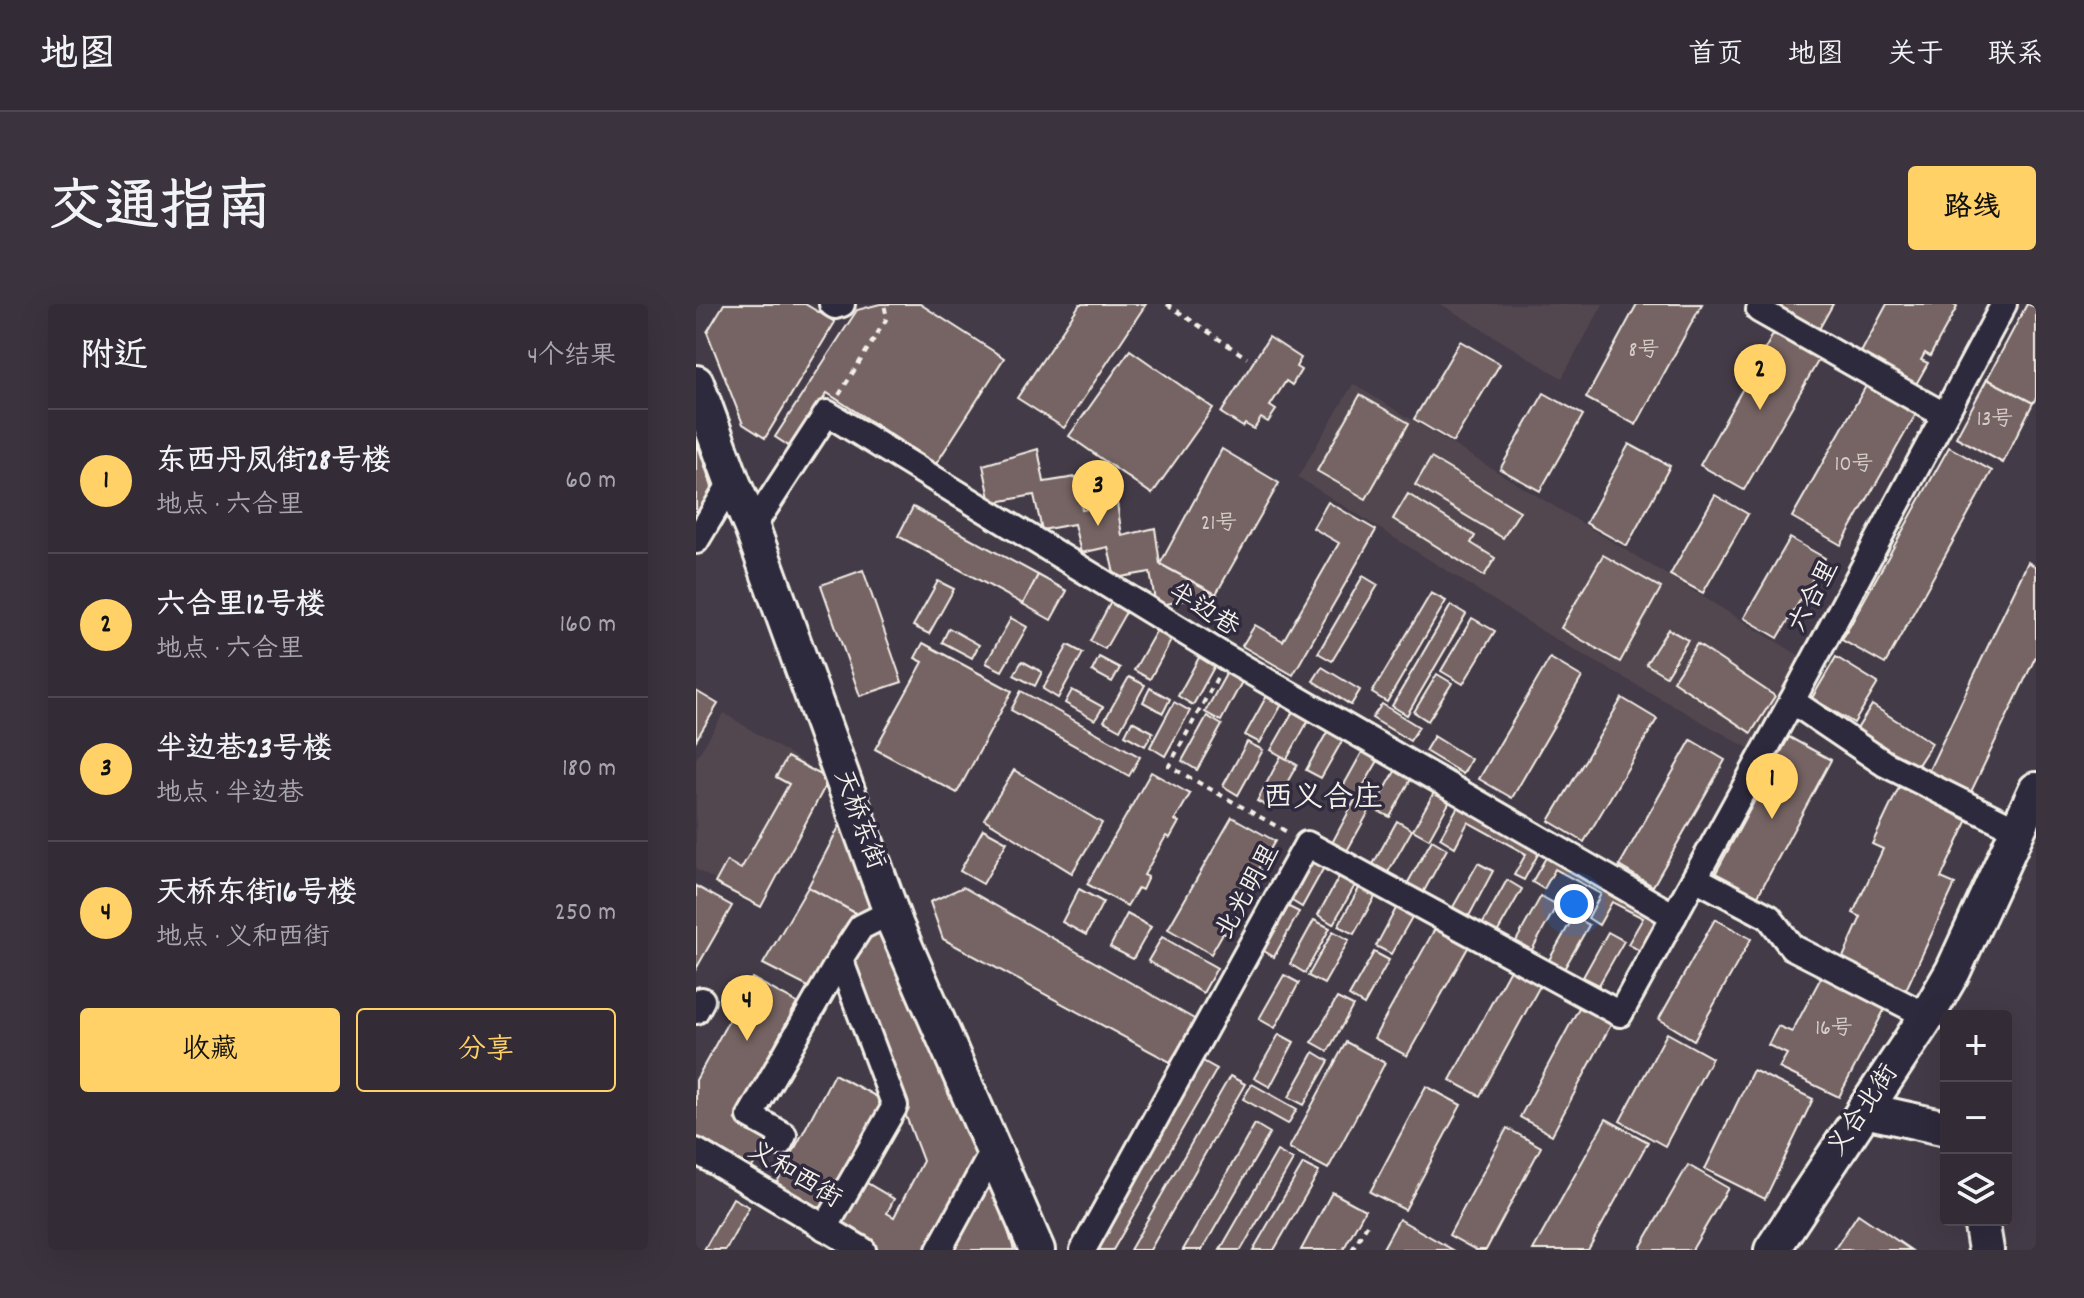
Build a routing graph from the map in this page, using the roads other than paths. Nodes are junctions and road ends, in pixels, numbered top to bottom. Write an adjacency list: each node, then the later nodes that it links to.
1 (832, 304): 2 (street)
2 (842, 304)
3 (2004, 304): 6 (street, 六合里)
4 (1759, 310): 6 (street)
5 (696, 383): 7 (street, 天桥东街)
6 (1944, 415): 10 (street, 六合里)
7 (732, 481): 8 (street, 天桥东街); 9 (street)
8 (752, 528): 14 (street, 天桥东街); 15 (street, 半边巷)
9 (696, 541)
10 (1792, 701): 12 (street); 13 (street, 六合里)
11 (2036, 790): 12 (street)
12 (2018, 830): 17 (street)
13 (1695, 878): 15 (street, 六合里); 18 (street)
14 (891, 912): 16 (street); 24 (street, 天桥东街)
15 (1674, 916): 30 (street, 北光明里)
16 (840, 959): 22 (street); 26 (street)
17 (1943, 1010)
18 (1940, 1015)
19 (1940, 1018): 20 (street, 义合北街)
20 (1864, 1110): 21 (street); 31 (street, 义合北街)
21 (1940, 1127)
22 (780, 1143)
23 (696, 1151): 26 (street, 义和西街)
24 (993, 1151): 28 (street); 29 (street, 天桥东街)
25 (1982, 1226): 32 (street)
26 (825, 1228): 27 (street, 义和西街)
27 (863, 1250)
28 (939, 1250)
29 (1037, 1250)
30 (1083, 1250)
31 (1772, 1250)
32 (1986, 1250)

